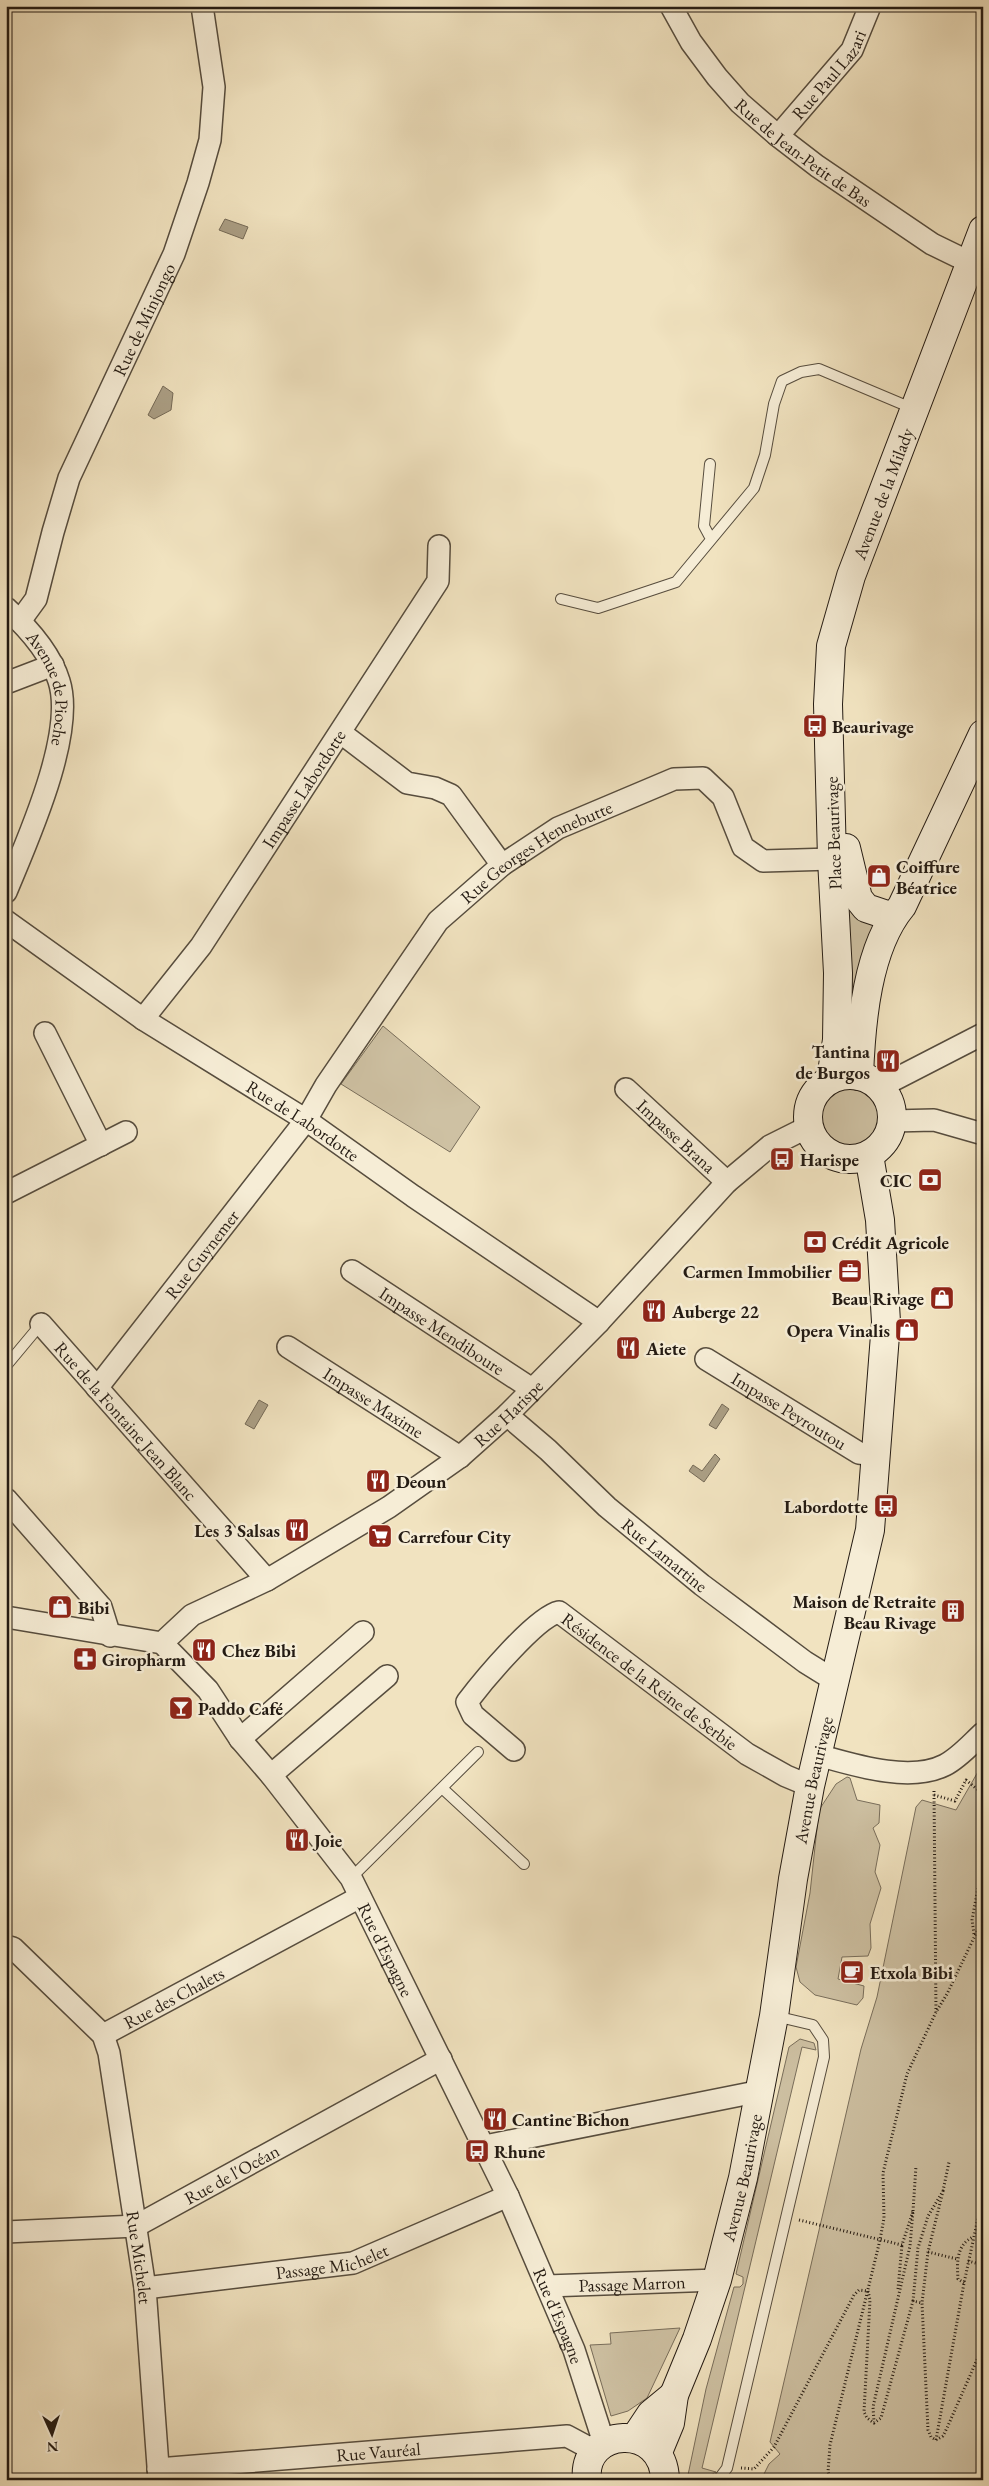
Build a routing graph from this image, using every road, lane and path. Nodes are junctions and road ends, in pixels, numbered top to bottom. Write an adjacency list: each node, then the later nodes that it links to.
1 (202, 6): 12 (street, Rue de Minjongo)
2 (671, 6): 4 (street, Rue de Jean-Petit de Bas)
3 (870, 6): 4 (street, Rue Paul Lazari)
4 (778, 136): 6 (street, Rue de Jean-Petit de Bas)
5 (983, 230): 6 (main road, Avenue de la Milady)
6 (971, 262): 7 (main road, Avenue de la Milady)
7 (915, 410): 9 (lane); 17 (main road, Avenue de la Milady)
8 (710, 464): 9 (lane)
9 (712, 539): 11 (lane)
10 (439, 546): 15 (street, Impasse Labordotte)
11 (561, 599)
12 (13, 614): 13 (street, Avenue de Pioche)
13 (53, 665): 14 (street); 20 (street, Avenue de Pioche)
14 (6, 683)
15 (341, 733): 19 (street); 23 (street, Impasse Labordotte)
16 (983, 734): 21 (main road)
17 (830, 768): 18 (main road, Place Beaurivage); 21 (main road, Place Beaurivage)
18 (832, 859): 19 (street, Rue Georges Hennebutte); 26 (main road, Place Beaurivage)
19 (502, 865): 29 (street, Rue Georges Hennebutte)
20 (6, 892)
21 (893, 917): 27 (main road)
22 (6, 921): 23 (street, Rue de Labordotte)
23 (142, 1019): 29 (street, Rue de Labordotte)
24 (45, 1033): 34 (street)
25 (983, 1034): 27 (street)
26 (831, 1079): 27 (main road); 31 (main road)
27 (869, 1082): 30 (main road)
28 (626, 1089): 36 (street, Impasse Brana)
29 (306, 1120): 39 (street, Rue de Labordotte); 44 (street, Rue Guynemer)
30 (892, 1121): 33 (street); 35 (main road)
31 (808, 1126): 35 (main road); 36 (street, Rue Harispe)
32 (126, 1132): 34 (street)
33 (983, 1134)
34 (101, 1145): 37 (street)
35 (869, 1155): 47 (main road, Avenue Beaurivage)
36 (727, 1182): 39 (street, Rue Harispe)
37 (6, 1193)
38 (352, 1271): 45 (street, Impasse Mendiboure)
39 (599, 1322): 45 (street, Rue Harispe)
40 (41, 1324): 43 (lane, Rue de la Fontaine Jean Blanc); 44 (street, Rue de la Fontaine Jean Blanc)
41 (288, 1347): 48 (street, Impasse Maxime)
42 (706, 1360): 47 (street, Impasse Peyroutou)
43 (6, 1366)
44 (96, 1388): 50 (street, Rue de la Fontaine Jean Blanc)
45 (532, 1389): 46 (street, Rue Harispe)
46 (507, 1415): 48 (street, Rue Harispe); 56 (street, Rue Lamartine)
47 (874, 1455): 56 (main road, Avenue Beaurivage)
48 (460, 1457): 50 (street, Rue Harispe)
49 (6, 1499): 53 (street)
50 (267, 1580): 54 (street, Rue Harispe)
51 (6, 1617): 53 (street)
52 (363, 1632): 58 (street)
53 (110, 1636): 54 (street)
54 (162, 1643): 58 (street, Rue d'Espagne)
55 (387, 1676): 62 (street)
56 (834, 1680): 61 (main road, Avenue Beaurivage)
57 (983, 1732): 61 (street)
58 (240, 1739): 62 (street, Rue d'Espagne)
59 (514, 1750): 63 (street, Résidence de la Reine de Serbie)
60 (478, 1752): 64 (lane)
61 (818, 1755): 63 (main road, Avenue Beaurivage)
62 (271, 1774): 68 (street, Rue d'Espagne)
63 (810, 1786): 73 (main road, Avenue Beaurivage)
64 (442, 1788): 67 (lane); 68 (lane)
65 (983, 1794): 72 (path)
66 (983, 1860): 70 (path)
67 (524, 1864)
68 (356, 1888): 74 (street, Rue des Chalets); 75 (street, Rue d'Espagne)
69 (983, 1919): 70 (path)
70 (975, 1934): 72 (path)
71 (6, 1946): 74 (street, Rue des Chalets)
72 (936, 2012): 88 (path)
73 (774, 2016): 76 (main road, Avenue Beaurivage); 111 (lane)
74 (104, 2035): 85 (street, Rue Michelet)
75 (441, 2059): 77 (street, Rue d'Espagne); 85 (street, Rue de l'Océan)
76 (761, 2091): 77 (street); 96 (main road, Avenue Beaurivage)
77 (485, 2146): 82 (street, Rue d'Espagne)
78 (949, 2162): 80 (path)
79 (916, 2166): 83 (path)
80 (944, 2191): 91 (path); 92 (path)
81 (983, 2195): 87 (path)
82 (508, 2196): 98 (street, Rue d'Espagne); 99 (street, Passage Michelet)
83 (913, 2211): 89 (path); 90 (path)
84 (819, 2224): 88 (path)
85 (136, 2226): 86 (street, Rue de l'Océan); 99 (street, Rue Michelet)
86 (6, 2232)
87 (973, 2237): 93 (path); 94 (path)
88 (880, 2240): 89 (path); 100 (path)
89 (902, 2245): 101 (path)
90 (910, 2246): 91 (path); 101 (path)
91 (918, 2248): 102 (path)
92 (928, 2252): 93 (path); 103 (path)
93 (957, 2259): 97 (path)
94 (968, 2261): 95 (path); 97 (path)
95 (983, 2265)
96 (717, 2280): 98 (street, Passage Marron); 105 (main road, Avenue Beaurivage)
97 (964, 2284): 108 (path)
98 (548, 2286): 109 (street, Rue d'Espagne)
99 (145, 2288): 112 (street, Rue Michelet)
100 (867, 2290): 106 (path); 111 (path); 116 (path)
101 (898, 2297): 106 (path)
102 (913, 2301): 103 (path); 106 (path)
103 (922, 2303): 108 (path)
104 (983, 2346): 108 (path)
105 (674, 2395): 107 (main road, Avenue Beaurivage); 110 (main road, Avenue Beaurivage)
106 (874, 2423)
107 (635, 2438): 109 (main road); 110 (main road)
108 (936, 2440)
109 (600, 2447): 112 (street, Rue Vauréal); 113 (main road)
110 (658, 2452): 114 (main road)
111 (727, 2468): 115 (lane)
112 (158, 2474)
113 (587, 2480)
114 (665, 2480)
115 (718, 2480)
116 (831, 2480)

